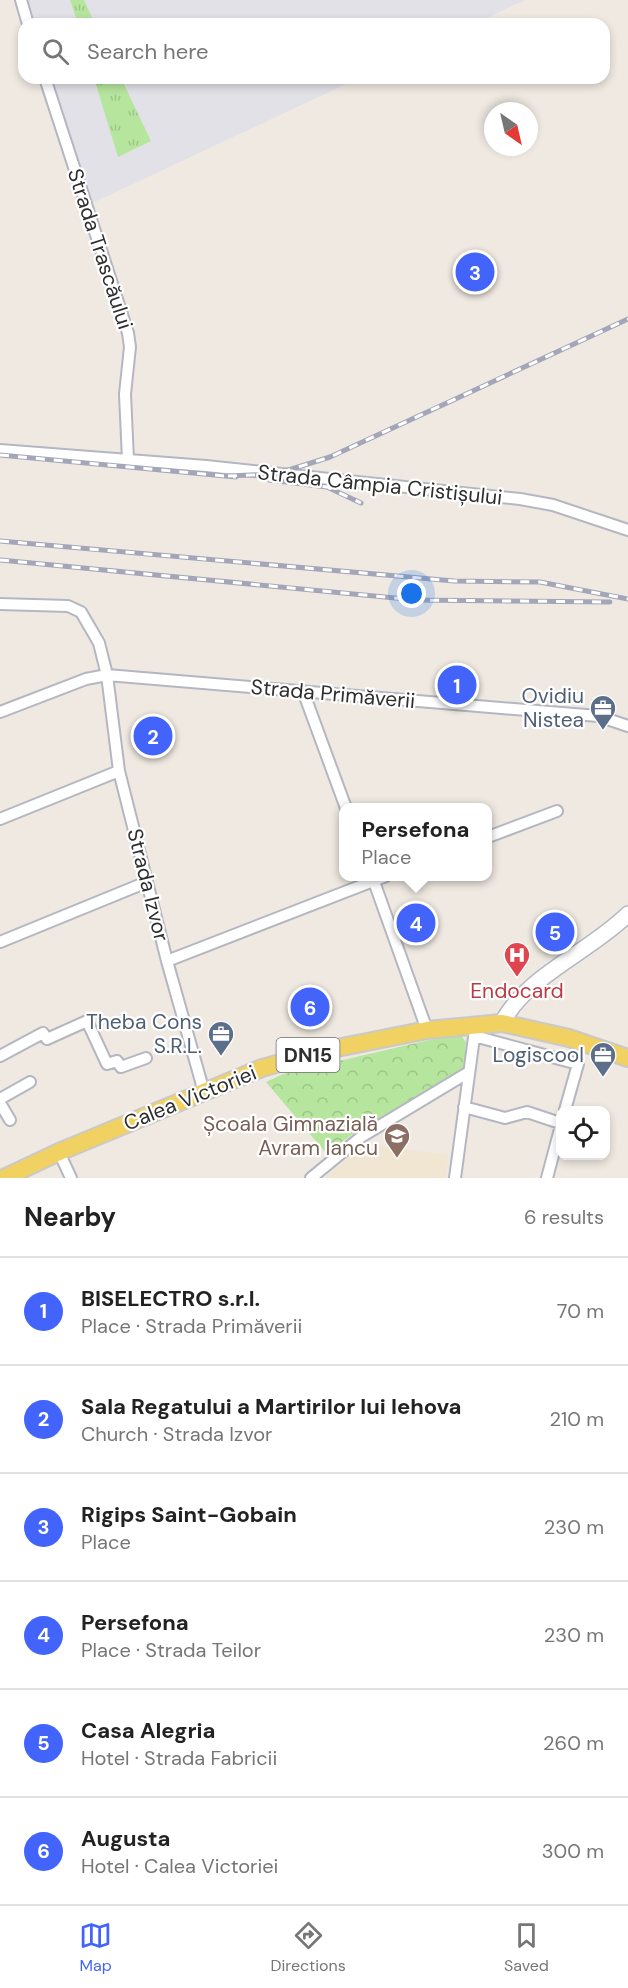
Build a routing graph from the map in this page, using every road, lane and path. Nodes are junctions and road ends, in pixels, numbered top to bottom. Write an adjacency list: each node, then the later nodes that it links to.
1 (21, 0): 2 (street)
2 (26, 18)
3 (47, 84): 5 (street, Strada Trascăului)
4 (0, 450): 5 (street, Strada Câmpia Cristișului)
5 (128, 460): 6 (street, Strada Câmpia Cristișului)
6 (628, 530)
7 (0, 604): 8 (street, Strada Izvor)
8 (107, 675): 9 (street, Strada Primăverii); 10 (street, Strada Primăverii); 12 (street, Strada Izvor)
9 (303, 691): 11 (street, Strada Primăverii); 13 (street)
10 (0, 712)
11 (628, 726)
12 (119, 771): 15 (street); 19 (street, Strada Izvor)
13 (345, 803)
14 (557, 811): 16 (street)
15 (0, 819)
16 (492, 835)
17 (368, 881): 22 (street)
18 (374, 881): 24 (street)
19 (147, 882): 21 (street); 22 (street, Strada Izvor)
20 (628, 914): 23 (street)
21 (0, 942)
22 (167, 961): 31 (street, Strada Izvor)
23 (502, 1023): 25 (main road, Calea Victoriei / DN15); 28 (main road, Calea Victoriei / DN15)
24 (427, 1030): 25 (main road, Calea Victoriei / DN15); 31 (main road, Calea Victoriei / DN15)
25 (475, 1030): 29 (street); 34 (street)
26 (0, 1056): 27 (street)
27 (147, 1058)
28 (628, 1058)
29 (469, 1072): 35 (street); 42 (street)
30 (30, 1082): 32 (street)
31 (204, 1092): 39 (main road, Calea Victoriei / DN15)
32 (0, 1099)
33 (0, 1103): 36 (street)
34 (567, 1106)
35 (464, 1107): 37 (street); 43 (street)
36 (10, 1120)
37 (556, 1121)
38 (556, 1146): 44 (street)
39 (59, 1152): 40 (main road, Calea Victoriei / DN15); 41 (street)
40 (4, 1178)
41 (71, 1178)
42 (311, 1178)
43 (455, 1178)
44 (547, 1178)

